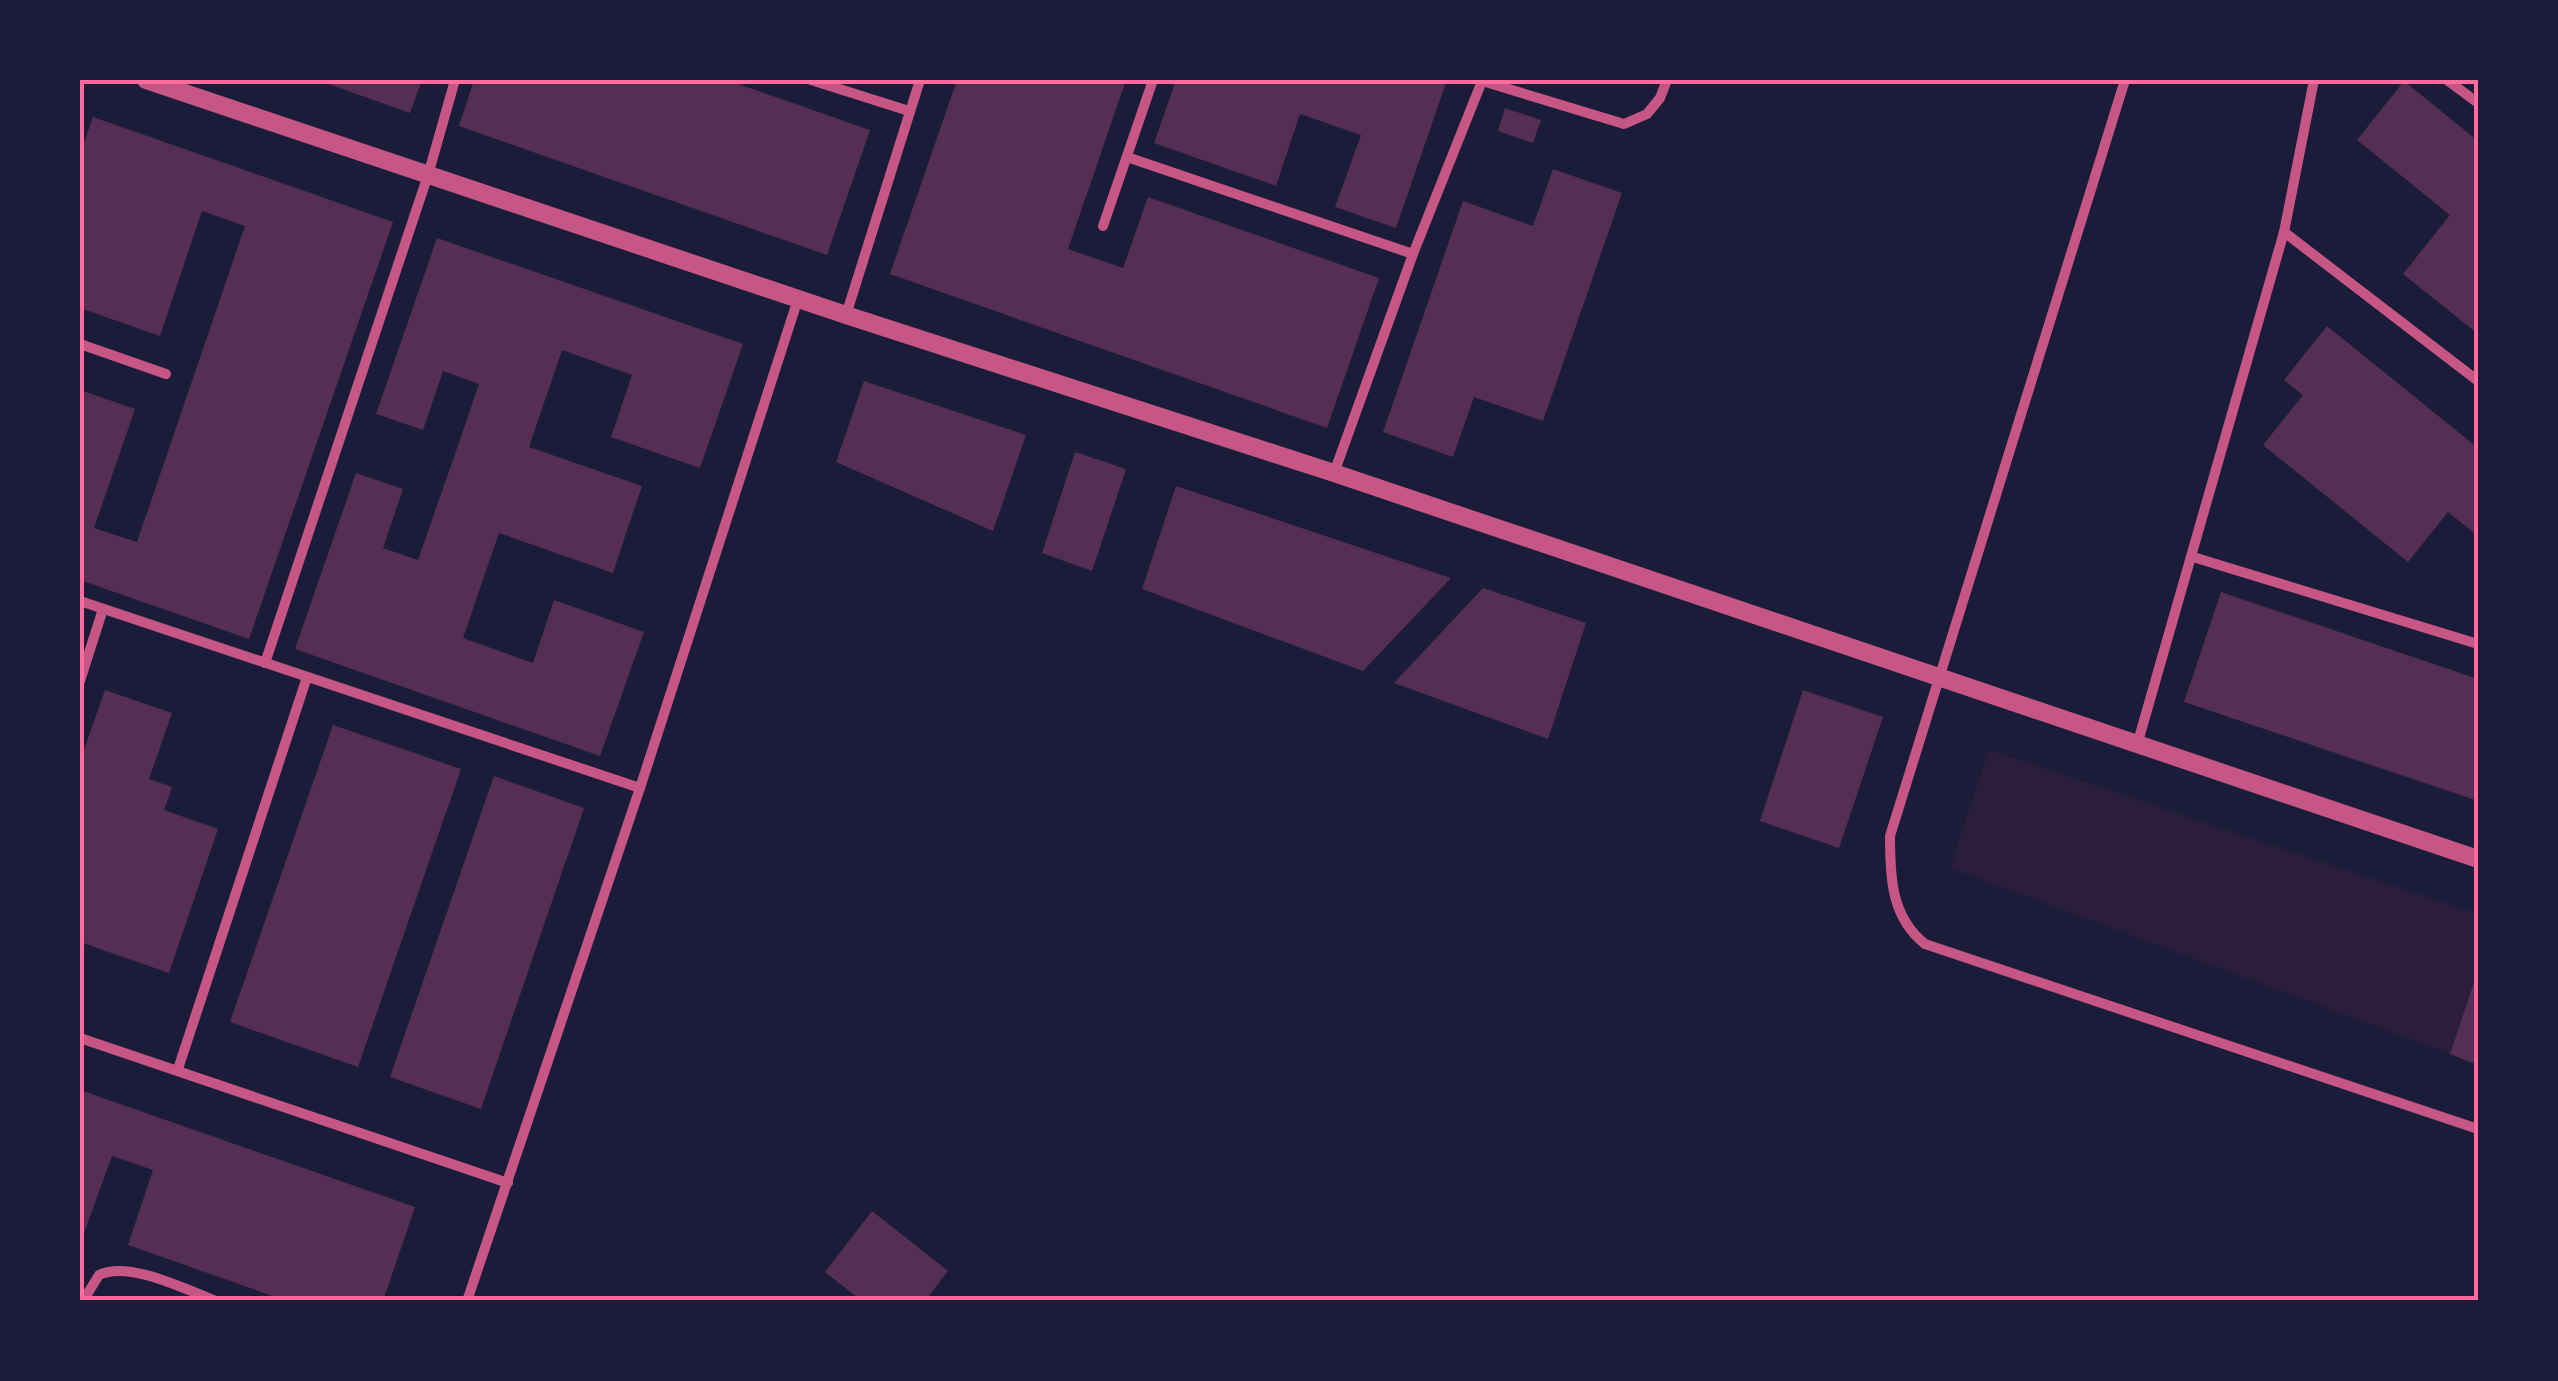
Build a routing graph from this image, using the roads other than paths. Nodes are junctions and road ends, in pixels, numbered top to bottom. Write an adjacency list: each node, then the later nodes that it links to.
1 (146, 80): 14 (street)
2 (455, 80): 14 (street)
3 (811, 80): 12 (street)
4 (920, 80): 12 (street)
5 (1153, 80): 13 (street)
6 (1481, 80): 7 (street); 17 (street)
7 (1666, 80)
8 (2125, 80): 30 (street)
9 (2314, 80): 16 (street)
10 (2447, 80): 11 (street)
11 (2478, 103)
12 (909, 111): 19 (street)
13 (1127, 157): 15 (street); 17 (street)
14 (428, 174): 18 (street); 28 (street)
15 (1102, 226)
16 (2284, 232): 22 (street); 24 (street)
17 (1413, 254): 23 (street)
18 (798, 300): 19 (street); 33 (street)
19 (846, 315): 23 (street)
20 (80, 344): 21 (street)
21 (166, 374)
22 (2478, 381)
23 (1334, 473): 30 (street)
24 (2193, 557): 27 (street); 32 (street)
25 (80, 601): 26 (street)
26 (103, 609): 28 (street); 31 (street)
27 (2478, 644)
28 (265, 663): 29 (street)
29 (307, 677): 33 (street); 36 (street)
30 (1938, 677): 32 (street); 37 (street)
31 (80, 681)
32 (2137, 746): 34 (street)
33 (640, 788): 38 (street)
34 (2478, 858)
35 (80, 1038): 36 (street)
36 (178, 1069): 38 (street)
37 (2478, 1129)
38 (508, 1184): 41 (street)
39 (83, 1301): 40 (street)
40 (216, 1301)
41 (466, 1301)

